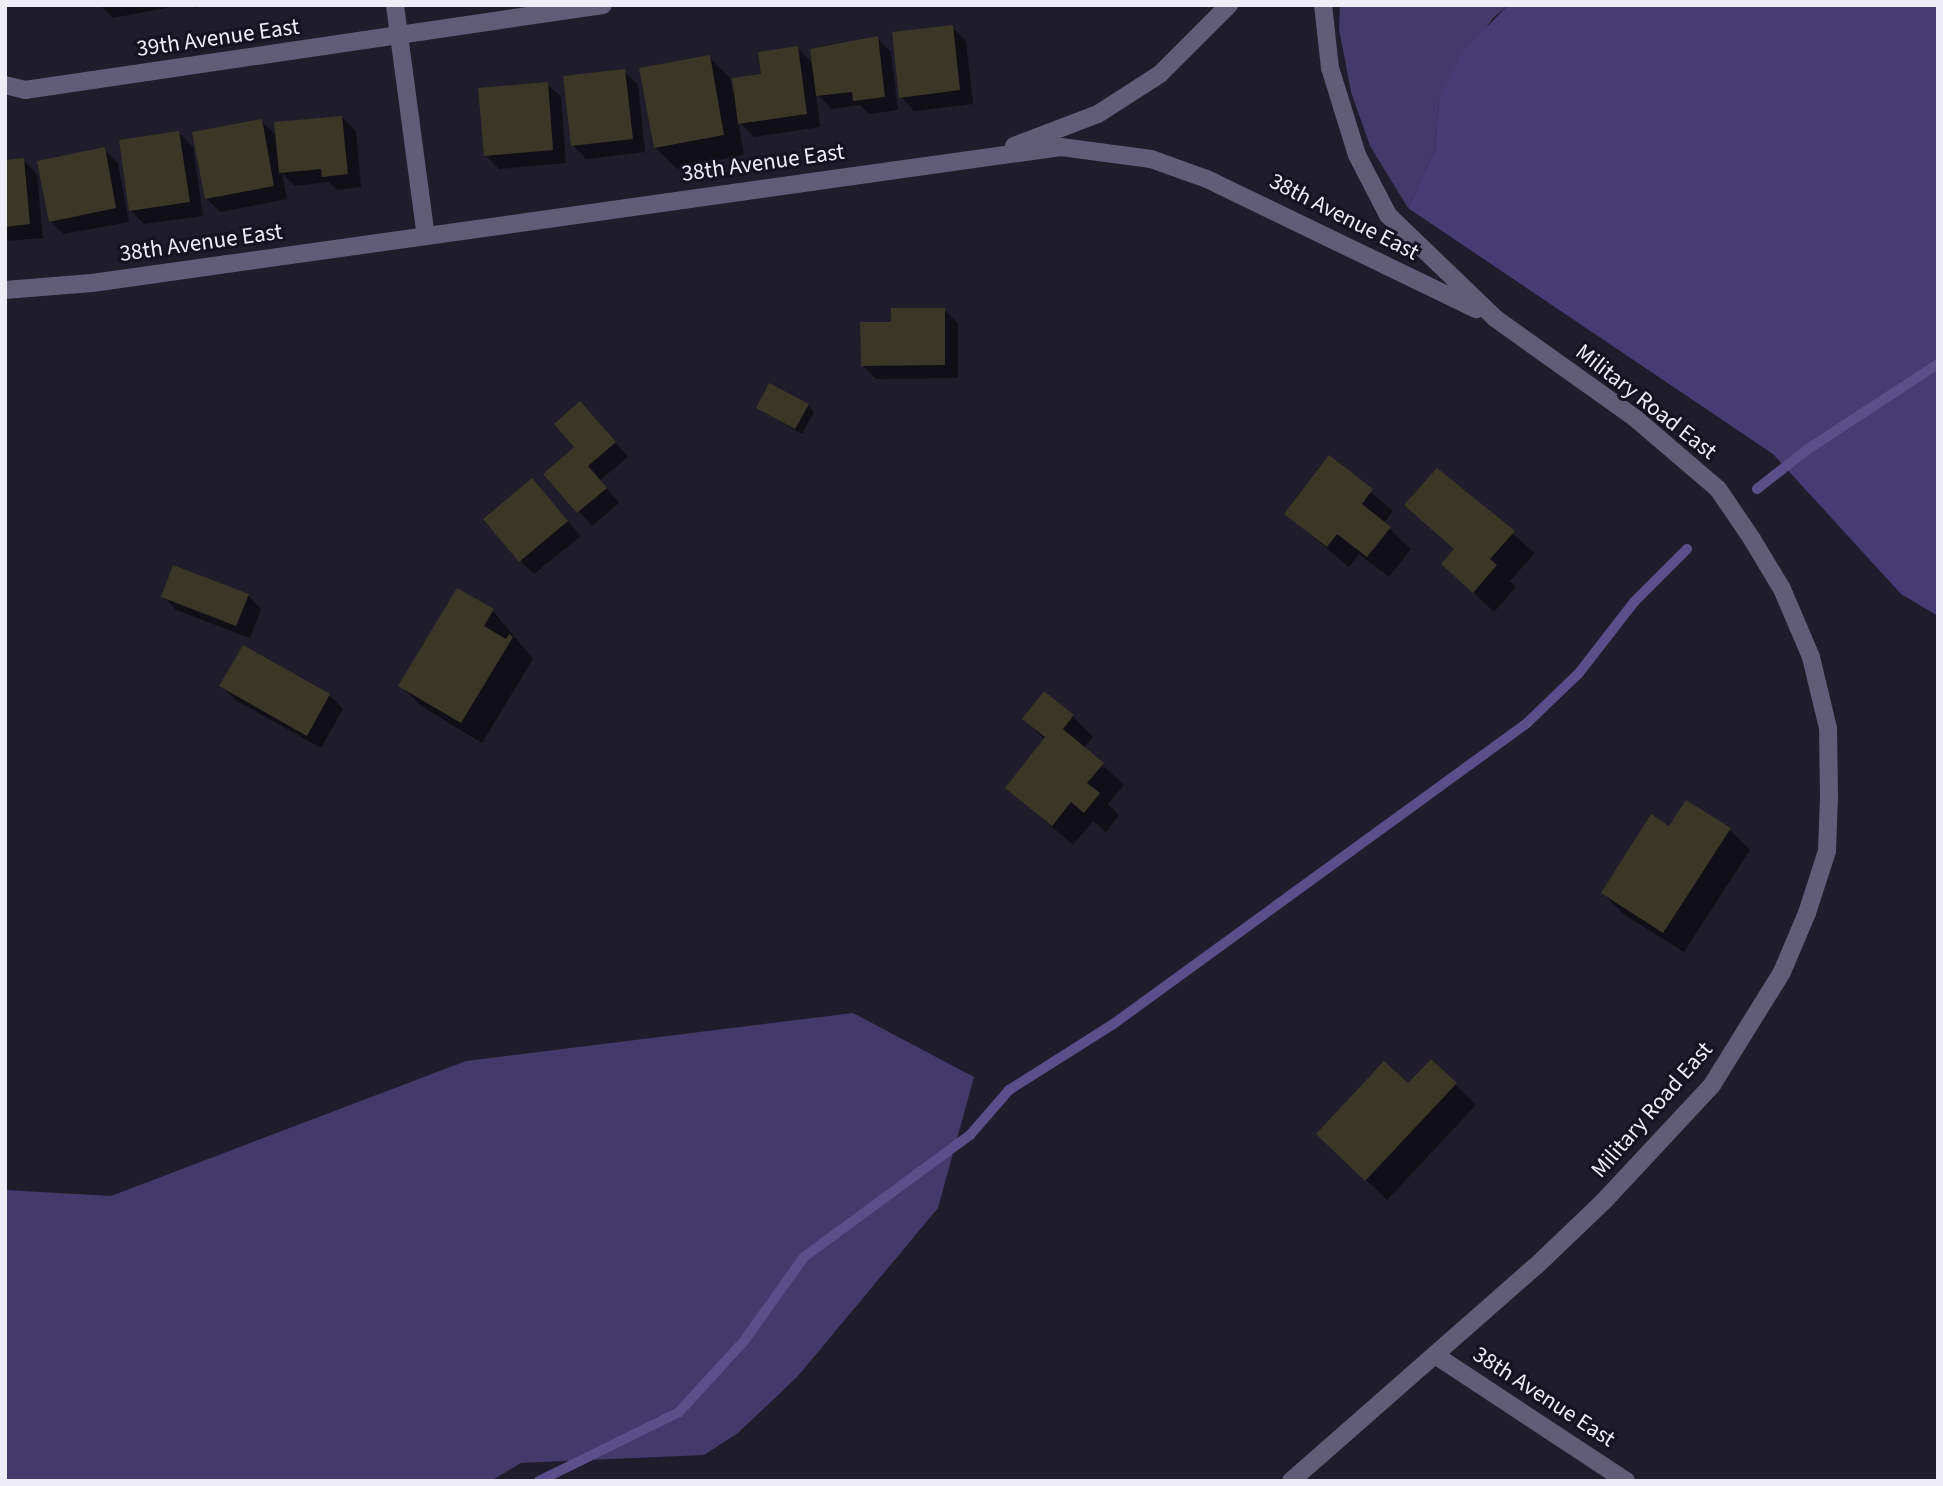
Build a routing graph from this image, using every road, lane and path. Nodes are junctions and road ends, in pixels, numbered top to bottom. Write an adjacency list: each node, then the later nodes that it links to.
1 (395, 5): 5 (street)
2 (603, 5): 5 (street, 39th Avenue East)
3 (1229, 5): 7 (street)
4 (1323, 5): 10 (street, Military Road East)
5 (400, 37): 6 (street, 39th Avenue East); 8 (street)
6 (5, 86)
7 (991, 155): 8 (street, 38th Avenue East); 10 (street, 38th Avenue East)
8 (426, 236): 9 (street, 38th Avenue East)
9 (5, 290)
10 (1495, 318): 11 (street, Military Road East)
11 (1435, 1355): 12 (street, Military Road East); 13 (street, 38th Avenue East)
12 (1291, 1481)
13 (1626, 1481)

